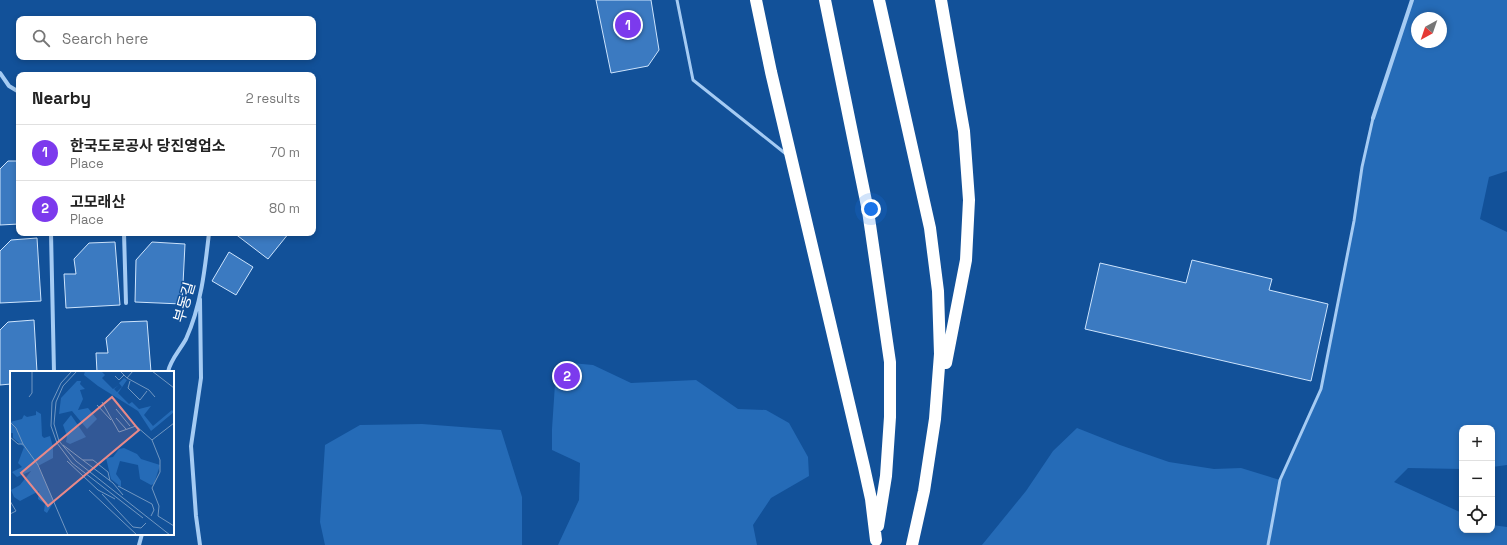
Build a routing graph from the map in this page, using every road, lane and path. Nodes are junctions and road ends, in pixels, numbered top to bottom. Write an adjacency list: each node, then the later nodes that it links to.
1 (678, 0): 10 (lane)
2 (756, 0): 10 (highway)
3 (825, 0): 20 (highway)
4 (879, 0): 18 (highway)
5 (941, 0): 18 (highway)
6 (1412, 0): 9 (street)
7 (0, 73): 8 (street)
8 (16, 90)
9 (1373, 118): 24 (lane)
10 (792, 160): 20 (highway)
11 (51, 236): 16 (street)
12 (124, 236): 15 (street)
13 (209, 236): 14 (street, 부동길)
14 (200, 299): 17 (street, 부동길); 22 (street)
15 (126, 303)
16 (54, 371)
17 (168, 371)
18 (935, 419): 23 (highway)
19 (142, 535): 21 (street)
20 (876, 542)
21 (139, 545)
22 (200, 545)
23 (912, 545)
24 (1268, 545)

